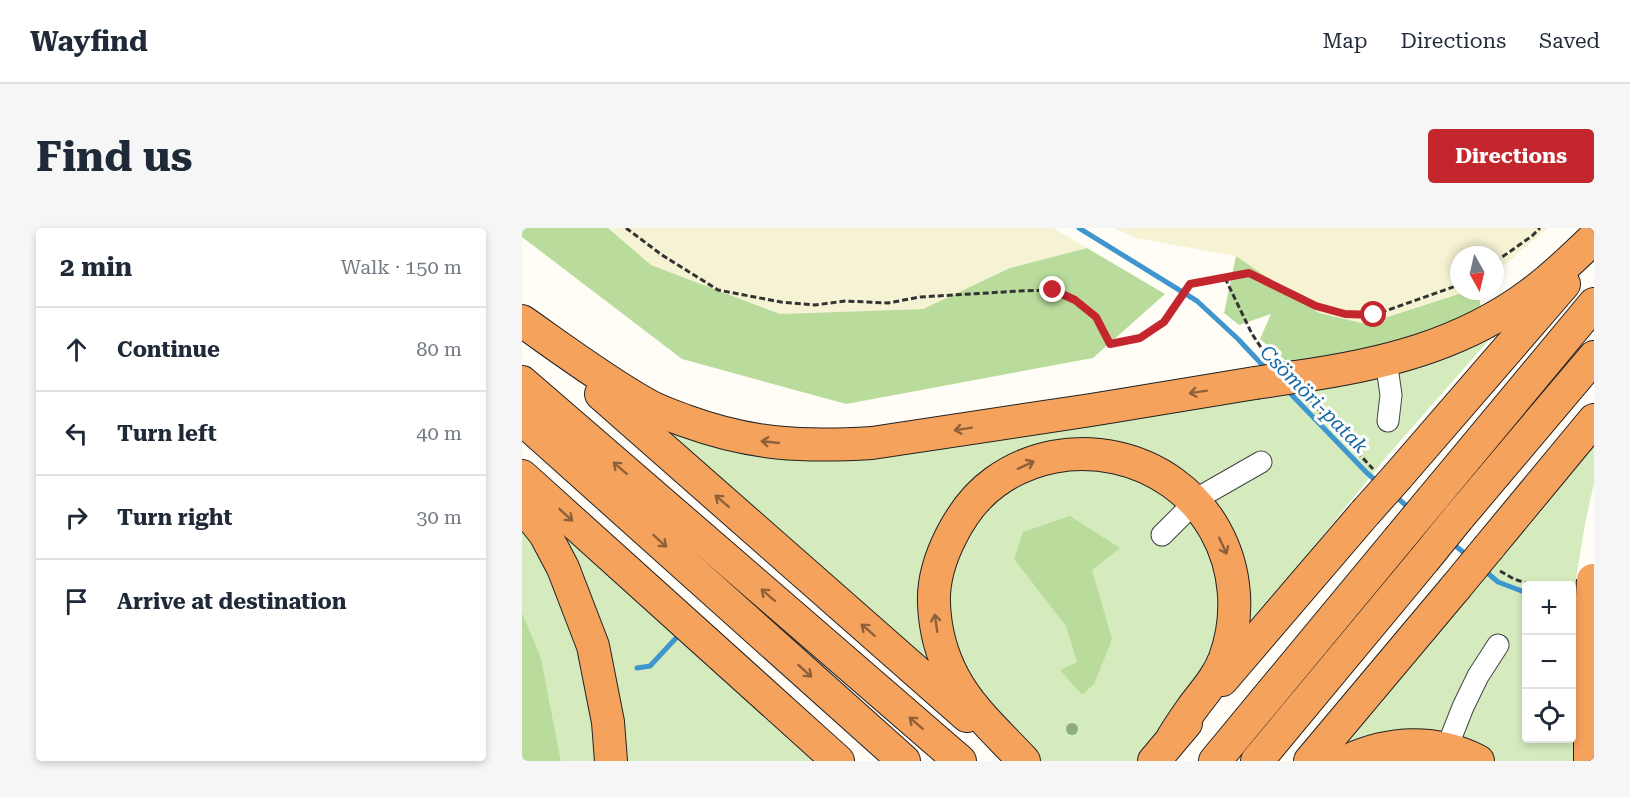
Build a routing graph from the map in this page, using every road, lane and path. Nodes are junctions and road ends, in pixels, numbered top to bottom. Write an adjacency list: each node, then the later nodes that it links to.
1 (626, 228): 6 (path)
2 (1540, 228): 5 (path)
3 (1594, 238): 11 (highway)
4 (1594, 249): 18 (highway)
5 (1504, 256)
6 (1225, 278): 7 (path); 12 (path)
7 (1450, 288)
8 (1594, 304): 35 (highway, bridge)
9 (522, 323): 12 (highway, one-way to 9); 33 (highway, one-way to 9)
10 (1594, 357): 36 (highway, bridge)
11 (1386, 360): 12 (highway); 16 (lane)
12 (1281, 379): 18 (path)
13 (522, 382): 32 (highway, one-way to 13)
14 (522, 418): 31 (highway, one-way to 31)
15 (1594, 420): 37 (highway, bridge)
16 (1388, 421)
17 (1261, 462): 20 (lane)
18 (1384, 471): 27 (highway, bridge)
19 (522, 476): 30 (highway, one-way to 30)
20 (1195, 502): 22 (lane); 27 (highway, one-way to 27); 34 (highway, one-way to 20)
21 (522, 505): 29 (highway)
22 (1162, 535)
23 (1593, 573): 40 (highway, bridge)
24 (1514, 579): 25 (path)
25 (1522, 581)
26 (1498, 645): 28 (lane)
27 (1163, 749)
28 (1444, 755): 38 (highway); 39 (highway)
29 (612, 761)
30 (838, 761)
31 (904, 761)
32 (960, 761)
33 (1018, 761)
34 (1024, 761)
35 (1215, 761)
36 (1257, 761)
37 (1310, 761)
38 (1347, 761)
39 (1479, 761)
40 (1590, 761)

